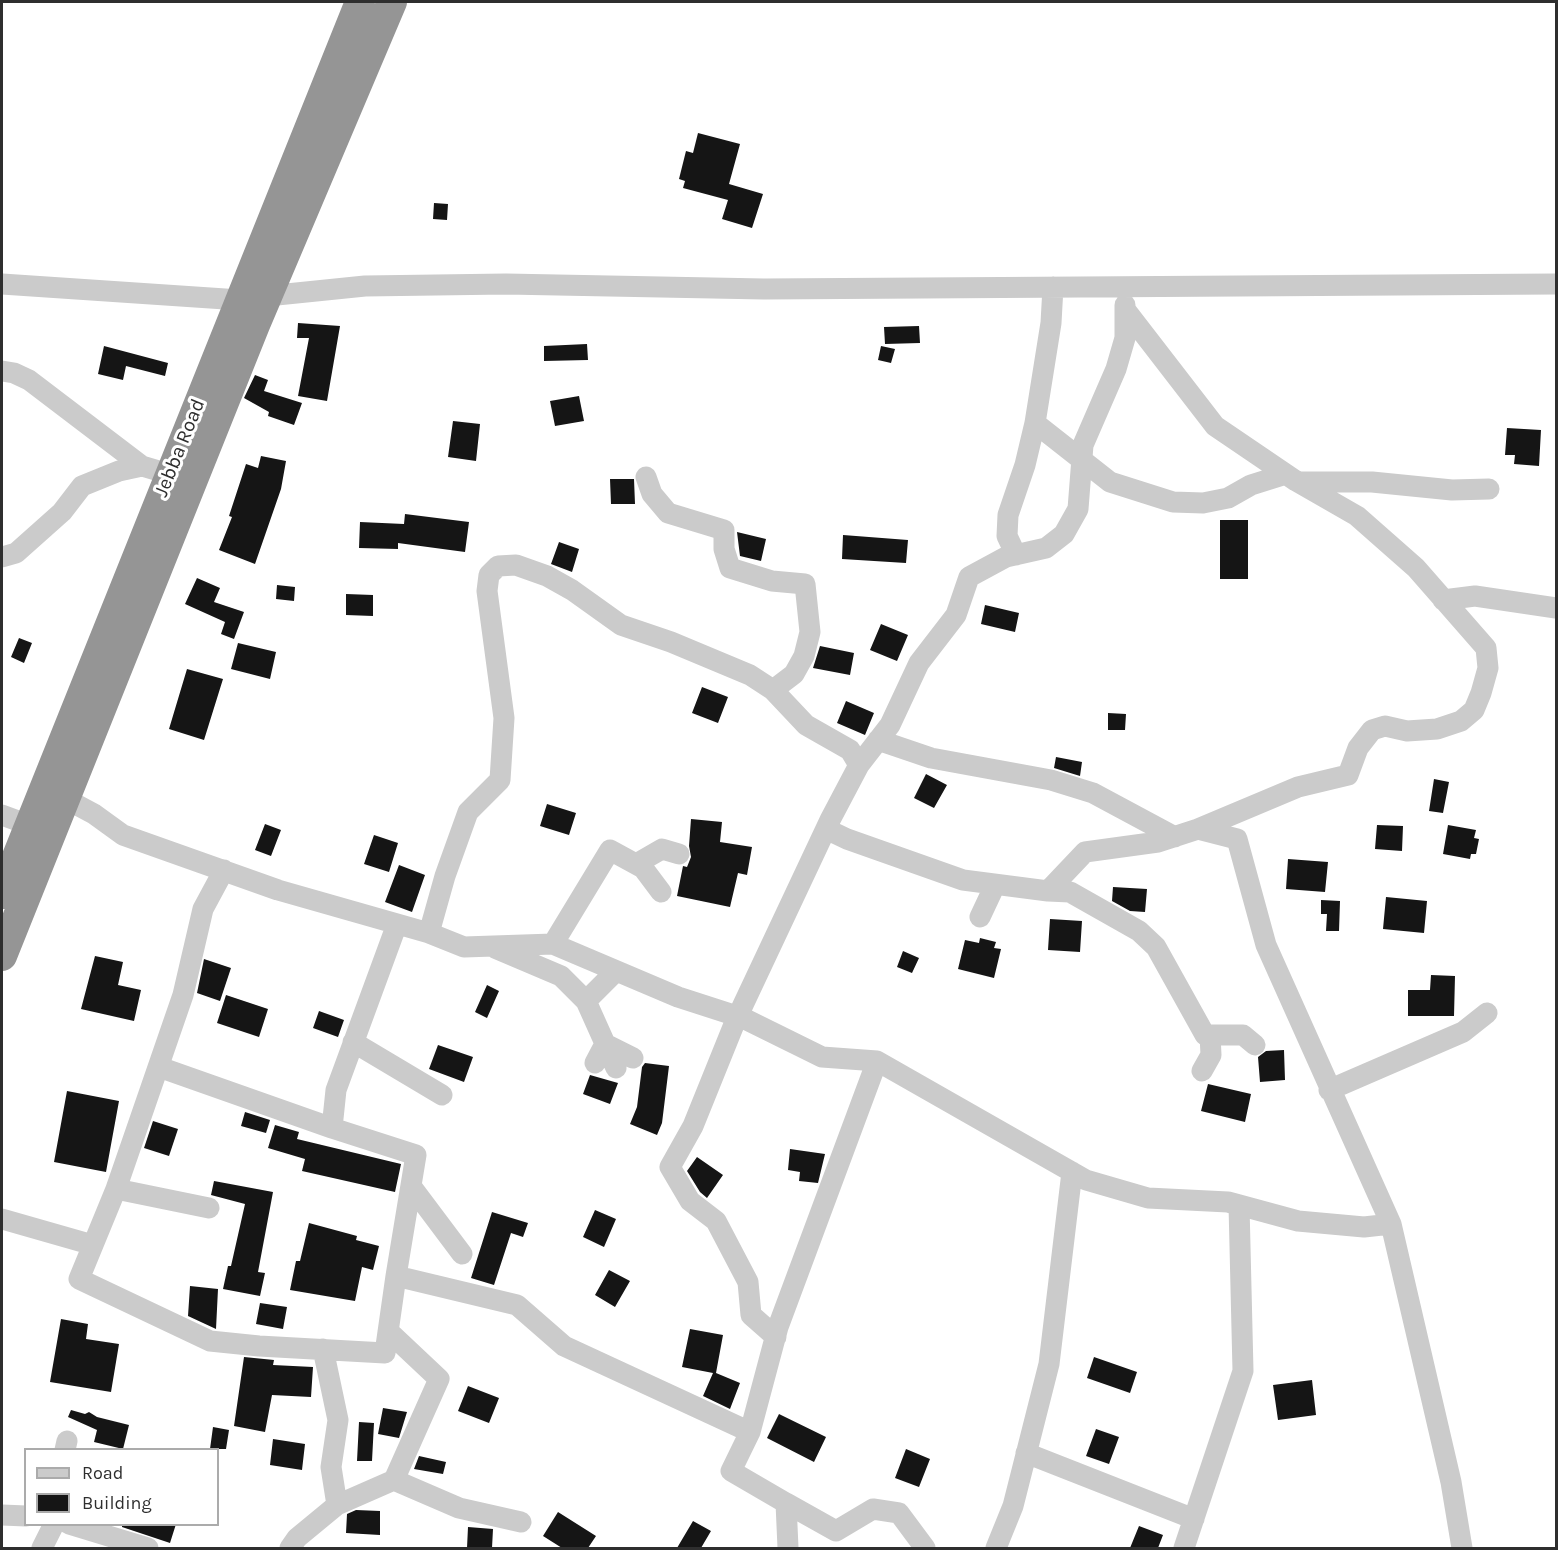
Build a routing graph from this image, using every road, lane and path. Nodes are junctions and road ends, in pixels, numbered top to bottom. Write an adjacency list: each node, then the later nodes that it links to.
1 (360, 2): 7 (highway, Jebba Road)
2 (392, 2): 7 (highway, Jebba Road)
3 (2, 284): 7 (street)
4 (1557, 284): 6 (street)
5 (1053, 287): 6 (street); 7 (street); 10 (street)
6 (1122, 287): 8 (street)
7 (254, 298): 12 (highway, Jebba Road); 23 (highway)
8 (1127, 312): 11 (street); 14 (street)
9 (2, 371): 12 (street)
10 (1035, 423): 11 (street); 16 (street)
11 (1082, 458): 14 (street); 16 (street)
12 (156, 470): 17 (street); 24 (highway, Jebba Road)
13 (646, 477): 20 (street)
14 (1291, 478): 15 (street); 18 (street)
15 (1489, 489)
16 (1016, 555): 21 (street)
17 (2, 557)
18 (1443, 600): 19 (street); 26 (street)
19 (1557, 608)
20 (773, 690): 22 (street); 37 (street)
21 (878, 740): 22 (street); 27 (street)
22 (859, 765): 25 (street)
23 (66, 799): 30 (street); 40 (highway)
24 (15, 820): 34 (highway, Jebba Road)
25 (826, 829): 31 (street); 44 (street)
26 (1198, 829): 27 (street); 52 (street)
27 (1175, 837): 32 (street)
28 (679, 854): 29 (street)
29 (636, 864): 33 (street); 38 (street)
30 (224, 870): 36 (street); 50 (street)
31 (996, 885): 32 (street); 35 (street)
32 (1048, 891): 45 (street)
33 (660, 892)
34 (2, 894)
35 (980, 917)
36 (397, 924): 37 (street); 46 (street)
37 (429, 933): 39 (street)
38 (554, 944): 39 (street); 41 (street)
39 (488, 946): 42 (street)
40 (2, 956)
41 (616, 971): 42 (street); 44 (street)
42 (586, 1001): 49 (street)
43 (1487, 1013): 52 (street)
44 (738, 1016): 48 (street); 66 (street)
45 (1210, 1035): 47 (street); 51 (street)
46 (353, 1042): 53 (street); 54 (street)
47 (1255, 1045)
48 (877, 1061): 55 (street); 66 (street)
49 (615, 1063)
50 (159, 1066): 54 (street); 57 (street)
51 (1202, 1071)
52 (1329, 1090): 61 (street)
53 (442, 1095)
54 (332, 1128): 56 (street)
55 (1072, 1172): 58 (street); 69 (street)
56 (411, 1186): 63 (street); 64 (street)
57 (116, 1189): 59 (street); 62 (street)
58 (1239, 1205): 61 (street); 75 (street)
59 (209, 1208)
60 (2, 1219): 62 (street)
61 (1391, 1224): 87 (street)
62 (93, 1245): 67 (street)
63 (462, 1254)
64 (396, 1276): 65 (street); 68 (street)
65 (388, 1331): 67 (street); 70 (street)
66 (776, 1337): 68 (street)
67 (323, 1349): 72 (street)
68 (750, 1431): 71 (street)
69 (1026, 1453): 75 (street); 85 (street)
70 (394, 1480): 72 (street); 76 (street)
71 (786, 1503): 83 (street); 84 (street)
72 (337, 1505): 82 (street)
73 (2, 1515): 74 (street)
74 (24, 1516)
75 (1194, 1519): 86 (street)
76 (520, 1522)
77 (53, 1526): 80 (street)
78 (73, 1526): 79 (street)
79 (102, 1542): 81 (street)
80 (42, 1548)
81 (148, 1548)
82 (290, 1548)
83 (788, 1548)
84 (925, 1548)
85 (996, 1548)
86 (1184, 1548)
87 (1462, 1548)

